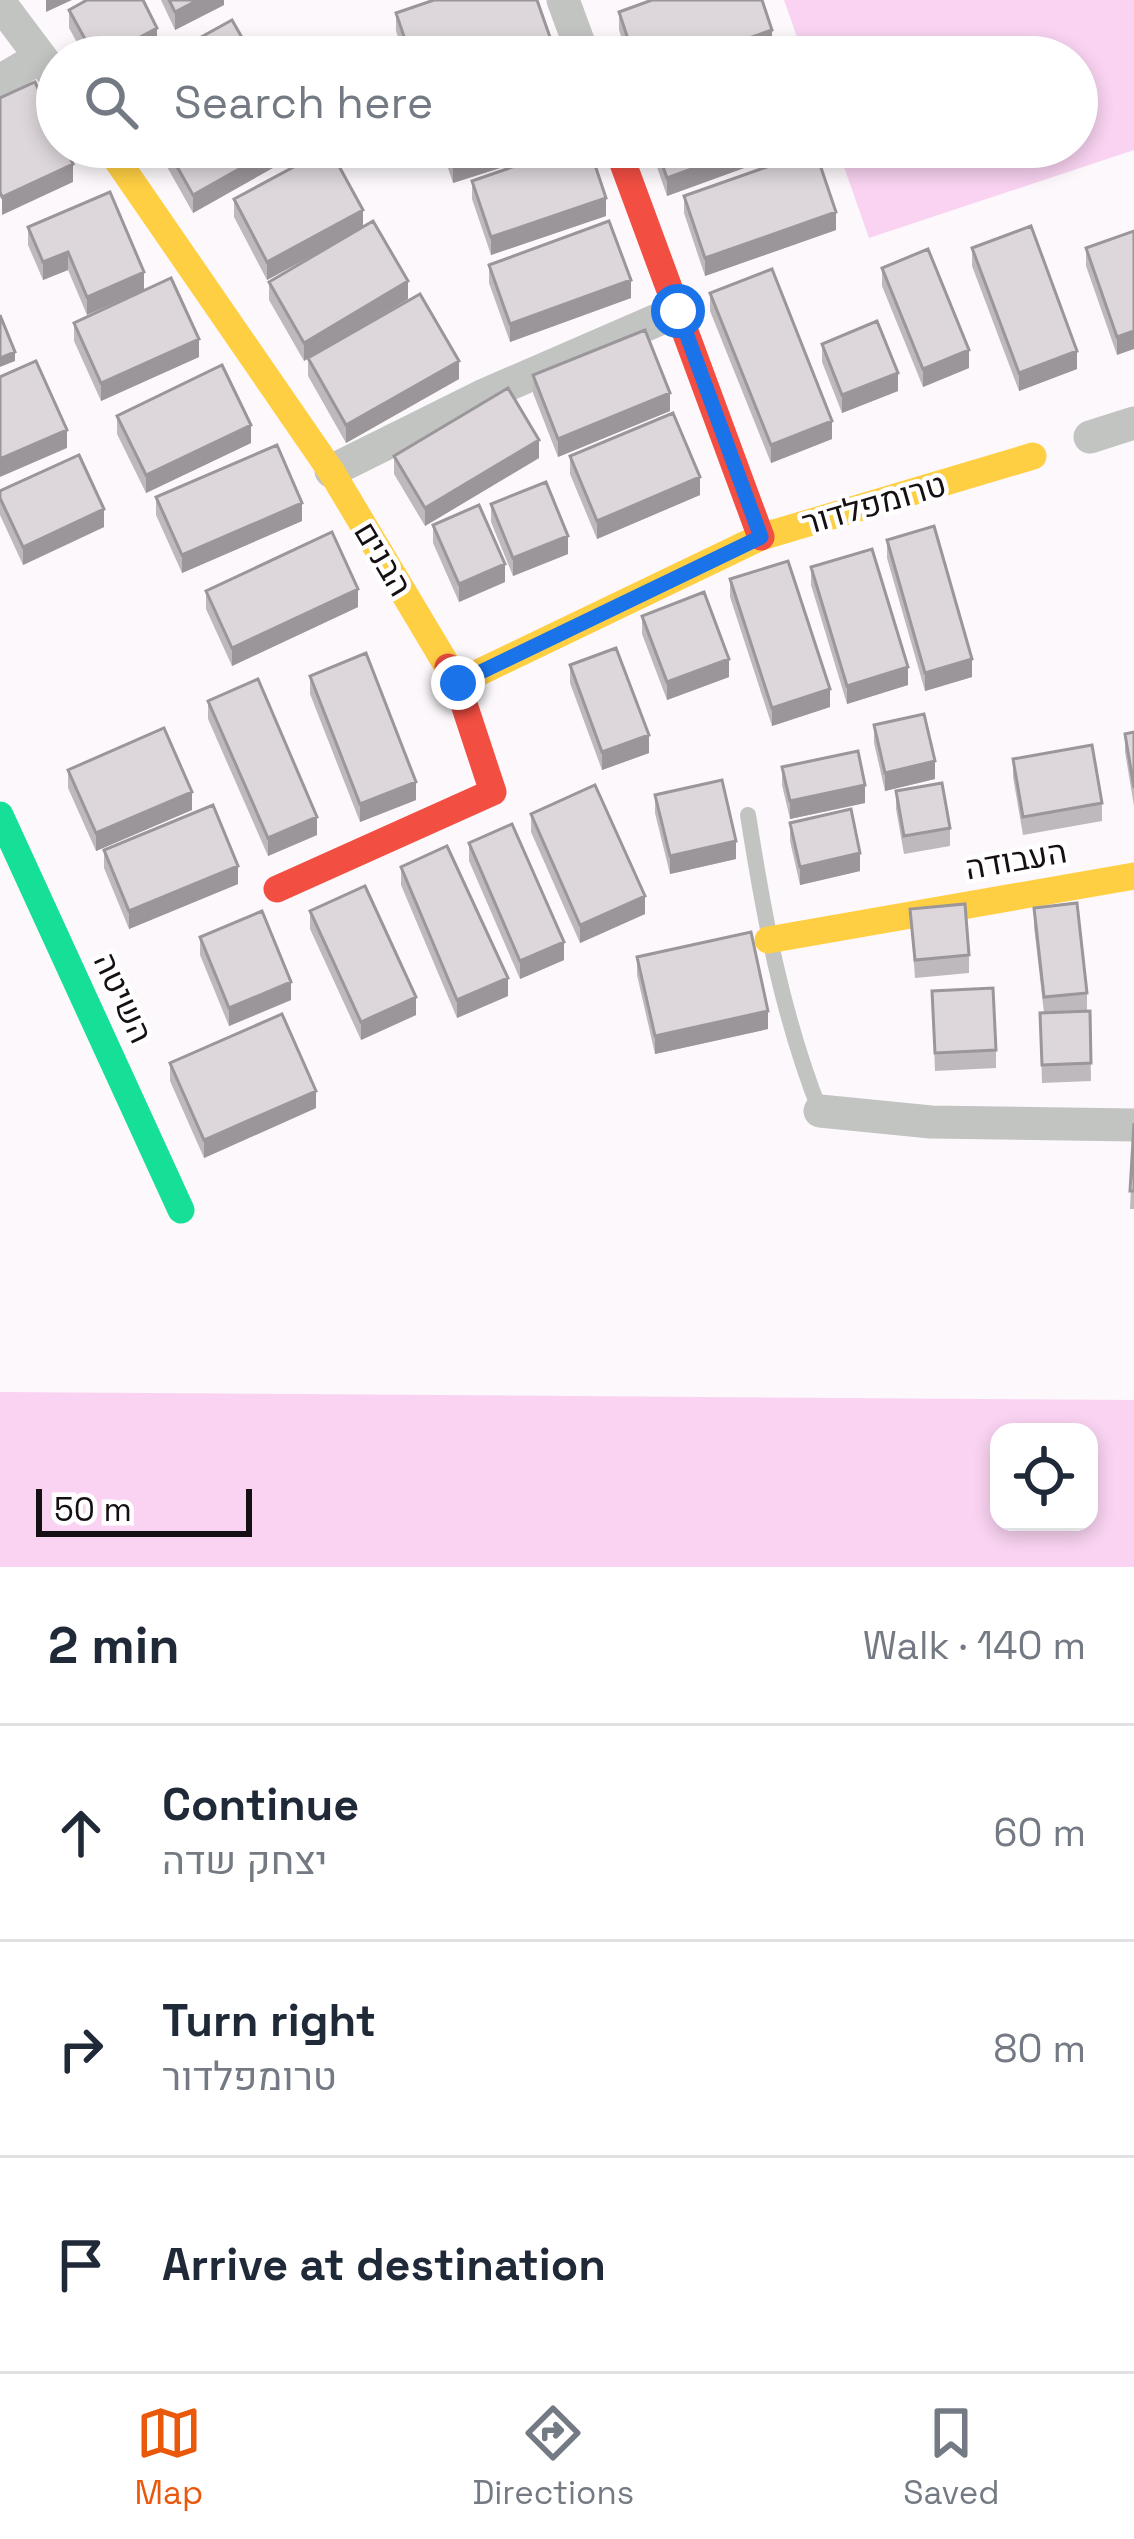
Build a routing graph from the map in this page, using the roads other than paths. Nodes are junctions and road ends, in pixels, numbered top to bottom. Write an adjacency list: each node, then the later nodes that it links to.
1 (563, 0): 3 (street)
2 (0, 3): 4 (street)
3 (576, 36)
4 (36, 52)
5 (36, 72): 6 (street)
6 (0, 81)
7 (122, 168): 13 (street, הבנים)
8 (625, 168): 9 (street)
9 (678, 311): 13 (street); 14 (street)
10 (1134, 423): 11 (street)
11 (1090, 437)
12 (1033, 456): 14 (street, טרומפלדור)
13 (331, 471): 15 (street, הבנים)
14 (761, 537): 15 (street, טרומפלדור)
15 (458, 683): 19 (street, הבנים)
16 (0, 815): 23 (street, השיטה)
17 (748, 815): 20 (lane)
18 (1134, 876): 20 (street, העבודה)
19 (277, 889)
20 (768, 940): 21 (lane)
21 (820, 1112): 22 (street)
22 (1134, 1125)
23 (181, 1210)

